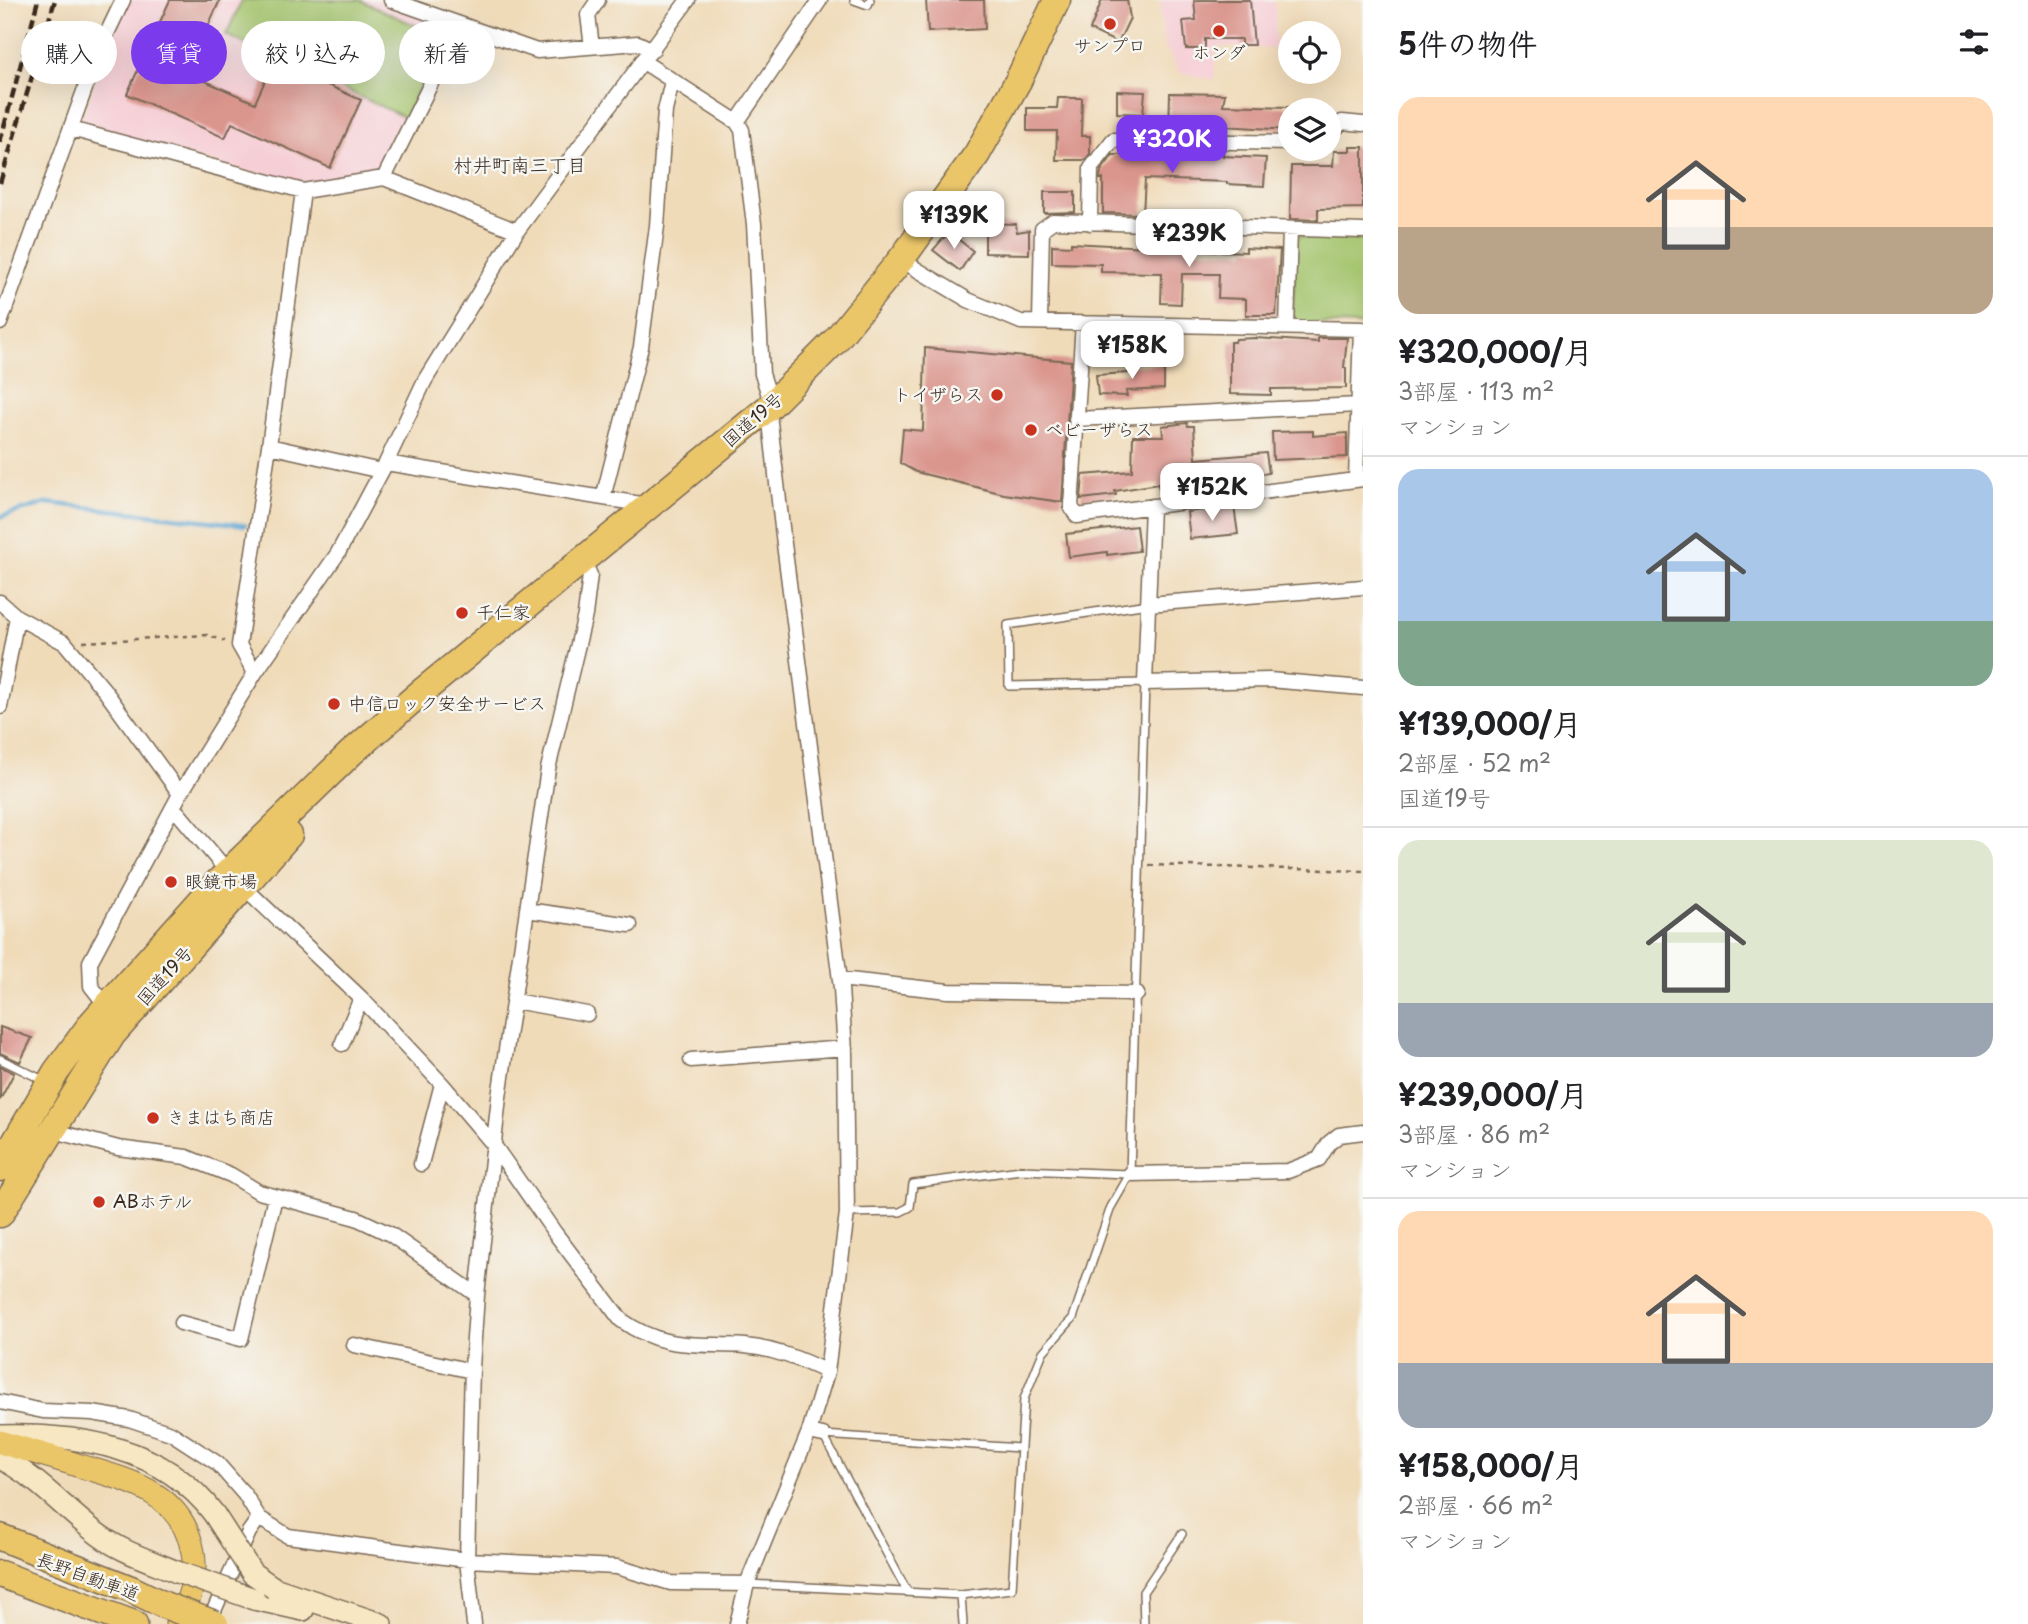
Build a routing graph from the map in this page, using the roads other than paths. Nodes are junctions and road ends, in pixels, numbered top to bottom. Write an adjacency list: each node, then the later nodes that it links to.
1 (123, 0): 19 (street)
2 (391, 0): 9 (street)
3 (598, 0): 11 (street)
4 (688, 0): 12 (street)
5 (820, 0): 16 (street)
6 (854, 0): 7 (lane)
7 (870, 0)
8 (1057, 0): 27 (highway, 国道19号)
9 (449, 21)
10 (495, 37): 11 (street)
11 (592, 47): 12 (street)
12 (653, 50): 13 (street)
13 (642, 61): 14 (street); 25 (street)
14 (672, 81): 16 (street); 39 (street)
15 (431, 84): 21 (street)
16 (737, 122): 34 (street)
17 (1341, 123): 18 (street)
18 (1363, 124)
19 (71, 129): 22 (street); 29 (street)
20 (1278, 143): 23 (street)
21 (384, 178): 22 (street); 25 (street)
22 (303, 191): 36 (street)
23 (1090, 223): 24 (street); 28 (street)
24 (1290, 230): 26 (street); 31 (street)
25 (517, 231): 37 (street)
26 (1363, 232)
27 (903, 257): 28 (street); 34 (highway, 国道19号)
28 (1040, 322): 30 (street)
29 (0, 323)
30 (1083, 323): 31 (street); 35 (street)
31 (1287, 327): 32 (street)
32 (1362, 329): 33 (street)
33 (1358, 405): 35 (street); 38 (street)
34 (768, 408): 40 (highway, 国道19号); 56 (street)
35 (1076, 419): 41 (street)
36 (269, 446): 37 (street); 47 (street)
37 (383, 467): 39 (street); 47 (street)
38 (1359, 479): 41 (street)
39 (603, 498): 40 (street)
40 (647, 505): 42 (highway, 国道19号)
41 (1152, 506): 45 (street)
42 (583, 560): 53 (highway, 国道19号); 54 (street)
43 (1363, 587): 45 (street)
44 (0, 602): 46 (street)
45 (1147, 604): 48 (street); 48 (lane)
46 (17, 617): 50 (street); 51 (street)
47 (255, 673): 51 (street)
48 (1145, 683): 49 (street); 57 (lane)
49 (1363, 688)
50 (0, 707)
51 (180, 794): 52 (street)
52 (174, 808): 53 (street); 61 (street)
53 (236, 879): 58 (street); 61 (highway, 国道19号)
54 (527, 910): 55 (street); 59 (street)
55 (630, 925)
56 (840, 979): 57 (street); 63 (street)
57 (1136, 995): 73 (lane)
58 (361, 998): 62 (street); 67 (street)
59 (514, 1001): 60 (street); 70 (street)
60 (587, 1014)
61 (115, 1015): 66 (highway, 国道19号); 68 (highway, 国道19号)
62 (342, 1044)
63 (845, 1048): 65 (street); 75 (street)
64 (0, 1059): 66 (lane)
65 (691, 1060)
66 (49, 1083): 72 (highway, 国道19号)
67 (442, 1084): 70 (street); 71 (street)
68 (51, 1130): 74 (street); 76 (highway, 国道19号)
69 (1363, 1132): 73 (street)
70 (494, 1144): 77 (street); 81 (street)
71 (421, 1164)
72 (0, 1168)
73 (1130, 1174): 75 (lane); 86 (lane)
74 (275, 1197): 77 (street); 78 (street)
75 (847, 1213): 81 (street)
76 (0, 1214)
77 (477, 1295): 80 (street)
78 (181, 1324)
79 (354, 1345): 80 (street)
80 (472, 1371): 92 (street)
81 (827, 1372): 83 (street)
82 (0, 1402): 88 (street)
83 (816, 1433): 86 (lane); 95 (street); 96 (lane)
84 (0, 1436): 103 (street, bridge)
85 (0, 1442): 98 (main road)
86 (1020, 1448): 97 (lane)
87 (0, 1458): 102 (street, bridge)
88 (259, 1518): 92 (street); 100 (street)
89 (1182, 1534): 107 (lane)
90 (0, 1537): 98 (highway)
91 (0, 1545): 98 (highway, 長野自動車道)
92 (467, 1560): 95 (street); 104 (street)
93 (0, 1574): 99 (highway, 長野自動車道)
94 (0, 1582): 99 (highway)
95 (747, 1584): 96 (lane); 105 (street)
96 (907, 1591): 97 (lane)
97 (961, 1595): 106 (lane)
98 (170, 1615): 101 (highway, 長野自動車道, bridge)
99 (126, 1622)
100 (208, 1624)
101 (215, 1624)
102 (363, 1624)
103 (381, 1624)
104 (474, 1624)
105 (737, 1624)
106 (963, 1624)
107 (1144, 1624)

